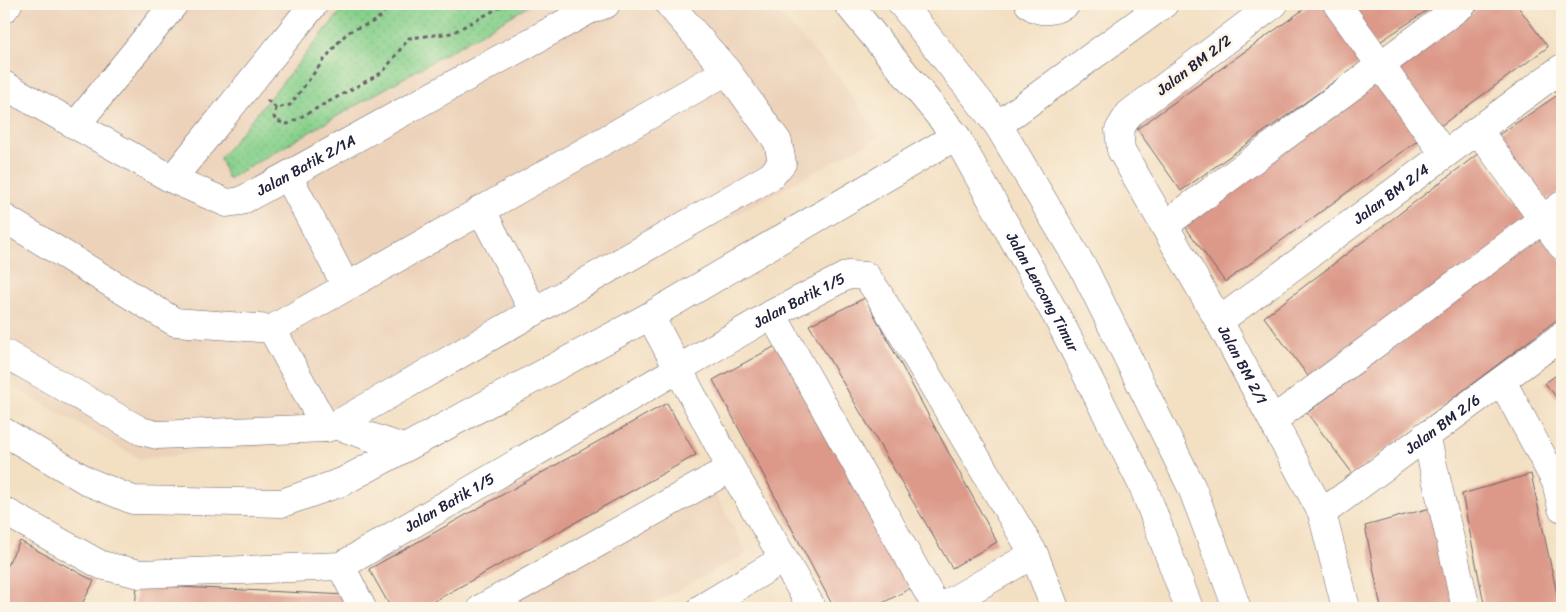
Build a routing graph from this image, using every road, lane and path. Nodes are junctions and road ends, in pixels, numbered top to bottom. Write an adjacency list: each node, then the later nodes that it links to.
1 (8, 4): 16 (main road)
2 (174, 4): 23 (main road)
3 (314, 4): 20 (main road)
4 (387, 4): 22 (path)
5 (506, 4): 22 (path)
6 (606, 4): 29 (main road, Jalan Batik 2/1A)
7 (669, 4): 19 (main road)
8 (848, 4): 27 (main road, Jalan Lencong Timur)
9 (902, 4): 24 (main road)
10 (1030, 4): 15 (main road)
11 (1164, 4): 24 (main road)
12 (1274, 4): 25 (main road, Jalan BM 2/2)
13 (1337, 4): 17 (main road)
14 (1463, 4): 17 (main road)
15 (1062, 6)
16 (4, 9)
17 (1381, 65): 28 (main road); 34 (main road)
18 (1562, 68): 26 (main road, Jalan BM 2/4)
19 (727, 71): 31 (main road); 37 (main road)
20 (247, 84): 22 (path); 30 (main road)
21 (4, 85): 23 (main road, Jalan Batik 2/1A)
22 (276, 108)
23 (76, 125): 30 (main road, Jalan Batik 2/1A)
24 (998, 125): 65 (main road)
25 (1120, 130): 34 (main road, Jalan BM 2/1)
26 (1478, 130): 28 (main road, Jalan BM 2/4); 32 (main road)
27 (956, 136): 39 (main road); 64 (main road, Jalan Lencong Timur)
28 (1444, 154): 40 (main road, Jalan BM 2/4)
29 (288, 176): 30 (main road, Jalan Batik 2/1A); 36 (main road)
30 (172, 179)
31 (481, 209): 36 (main road); 37 (main road)
32 (1553, 212): 35 (main road); 46 (main road)
33 (4, 218): 41 (main road)
34 (1165, 225): 40 (main road, Jalan BM 2/1)
35 (1562, 246)
36 (346, 286): 41 (main road)
37 (534, 312): 47 (main road)
38 (772, 314): 44 (main road, Jalan Batik 1/5); 55 (main road, Jalan Batik 1/5); 62 (main road)
39 (650, 316): 44 (main road); 50 (main road)
40 (1219, 320): 46 (main road, Jalan BM 2/1)
41 (272, 329): 47 (main road)
42 (1562, 336): 45 (main road, Jalan BM 2/6)
43 (4, 353): 47 (main road)
44 (679, 367): 51 (main road); 57 (main road, Jalan Batik 1/5)
45 (1502, 381): 49 (main road, Jalan BM 2/6); 52 (main road)
46 (1272, 420): 54 (main road, Jalan BM 2/1)
47 (331, 427): 50 (main road)
48 (4, 432): 50 (main road)
49 (1426, 435): 54 (main road, Jalan BM 2/6); 67 (main road)
50 (404, 448)
51 (731, 468): 56 (main road); 59 (main road)
52 (1560, 489)
53 (4, 511): 57 (main road, Jalan Batik 1/5)
54 (1322, 513): 66 (main road, Jalan BM 2/1)
55 (1034, 554): 62 (main road); 63 (main road)
56 (783, 559): 60 (main road); 61 (main road)
57 (342, 566): 58 (main road)
58 (362, 608)
59 (482, 608)
60 (702, 608)
61 (812, 608)
62 (939, 608)
63 (1055, 608)
64 (1189, 608)
65 (1236, 608)
66 (1346, 608)
67 (1466, 608)

